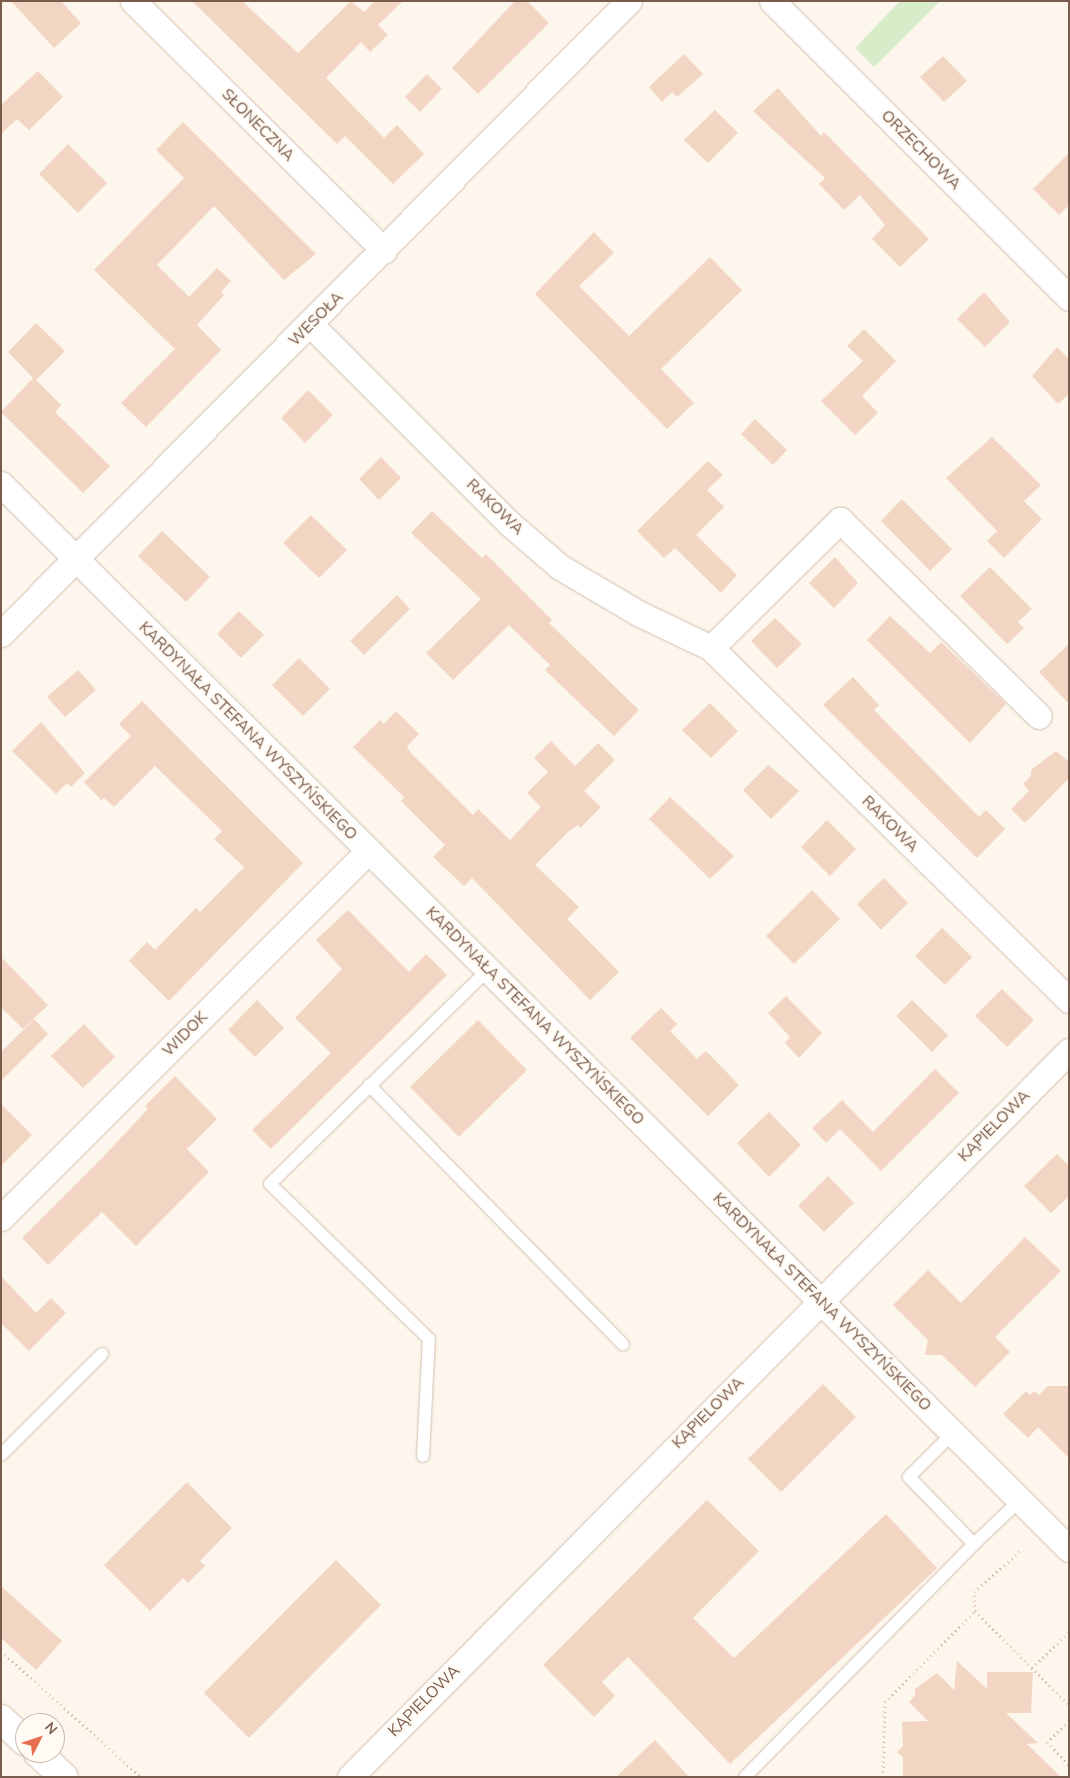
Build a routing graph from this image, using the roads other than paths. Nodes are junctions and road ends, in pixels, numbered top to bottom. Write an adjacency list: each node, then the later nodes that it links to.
1 (133, 1): 4 (street, SŁONECZNA)
2 (629, 1): 4 (street, WESOŁA)
3 (772, 1): 5 (street, ORZECHOWA)
4 (384, 250): 6 (street, WESOŁA)
5 (1069, 298)
6 (311, 325): 8 (street, WESOŁA); 10 (street, RAKOWA)
7 (1, 484): 8 (street, KARDYNAŁA STEFANA WYSZYŃSKIEGO)
8 (76, 558): 9 (street, WESOŁA); 12 (street, KARDYNAŁA STEFANA WYSZYŃSKIEGO)
9 (1, 634)
10 (711, 648): 11 (street); 14 (street, RAKOWA)
11 (1039, 716)
12 (369, 850): 13 (street, KARDYNAŁA STEFANA WYSZYŃSKIEGO); 17 (street, WIDOK)
13 (488, 970): 16 (lane); 18 (street, KARDYNAŁA STEFANA WYSZYŃSKIEGO)
14 (1069, 1000)
15 (1069, 1051): 18 (street, KĄPIELOWA)
16 (369, 1085): 19 (lane); 23 (lane)
17 (1, 1218)
18 (820, 1301): 21 (street, KARDYNAŁA STEFANA WYSZYŃSKIEGO); 31 (street, KĄPIELOWA)
19 (622, 1344)
20 (102, 1354): 22 (lane)
21 (953, 1434): 24 (street, KARDYNAŁA STEFANA WYSZYŃSKIEGO); 25 (lane)
22 (1, 1455)
23 (423, 1456)
24 (1020, 1500): 25 (lane); 26 (street, KARDYNAŁA STEFANA WYSZYŃSKIEGO)
25 (974, 1544): 32 (lane)
26 (1069, 1549)
27 (1, 1719): 28 (street)
28 (15, 1732)
29 (49, 1763): 30 (street)
30 (64, 1777)
31 (350, 1777)
32 (745, 1777)

